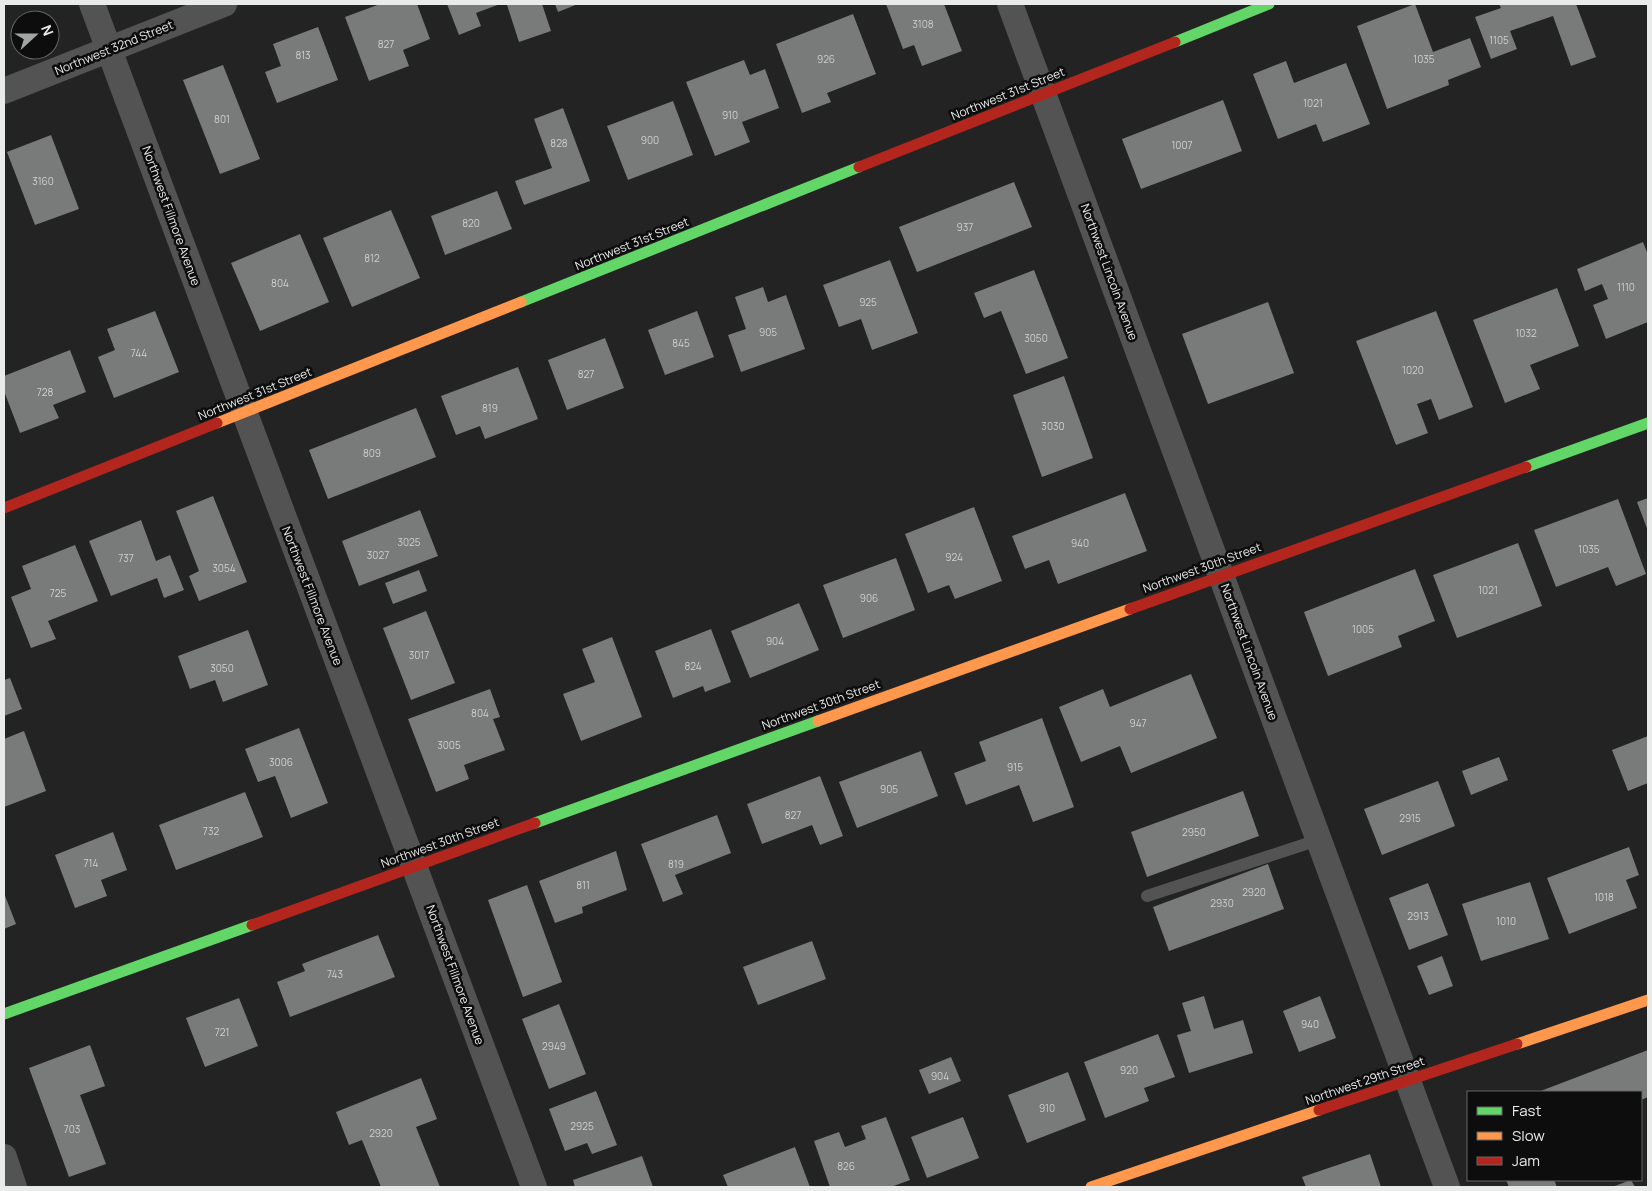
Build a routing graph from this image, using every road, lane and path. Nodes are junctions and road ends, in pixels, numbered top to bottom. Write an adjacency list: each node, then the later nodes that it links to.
1 (92, 4): 5 (street, Northwest Fillmore Avenue)
2 (224, 4): 5 (street, Northwest 32nd Street)
3 (1010, 4): 7 (street, Northwest Lincoln Avenue)
4 (1269, 4): 7 (street, Northwest 31st Street)
5 (110, 50): 6 (street, Northwest 32nd Street); 8 (street, Northwest Fillmore Avenue)
6 (4, 91)
7 (1044, 94): 8 (street, Northwest 31st Street); 11 (street, Northwest Lincoln Avenue)
8 (243, 413): 10 (street, Northwest 31st Street); 13 (street, Northwest Fillmore Avenue)
9 (1648, 423): 11 (street, Northwest 30th Street)
10 (4, 508)
11 (1221, 576): 12 (street, Northwest Lincoln Avenue); 13 (street, Northwest 30th Street)
12 (1318, 840): 14 (lane); 17 (street, Northwest Lincoln Avenue)
13 (414, 866): 16 (street, Northwest 30th Street); 20 (street, Northwest Fillmore Avenue)
14 (1147, 896)
15 (1648, 1000): 17 (street, Northwest 29th Street)
16 (4, 1014)
17 (1408, 1081): 21 (street, Northwest 29th Street); 22 (street, Northwest Lincoln Avenue)
18 (4, 1157): 19 (street)
19 (14, 1187)
20 (534, 1187)
21 (1091, 1187)
22 (1447, 1187)

